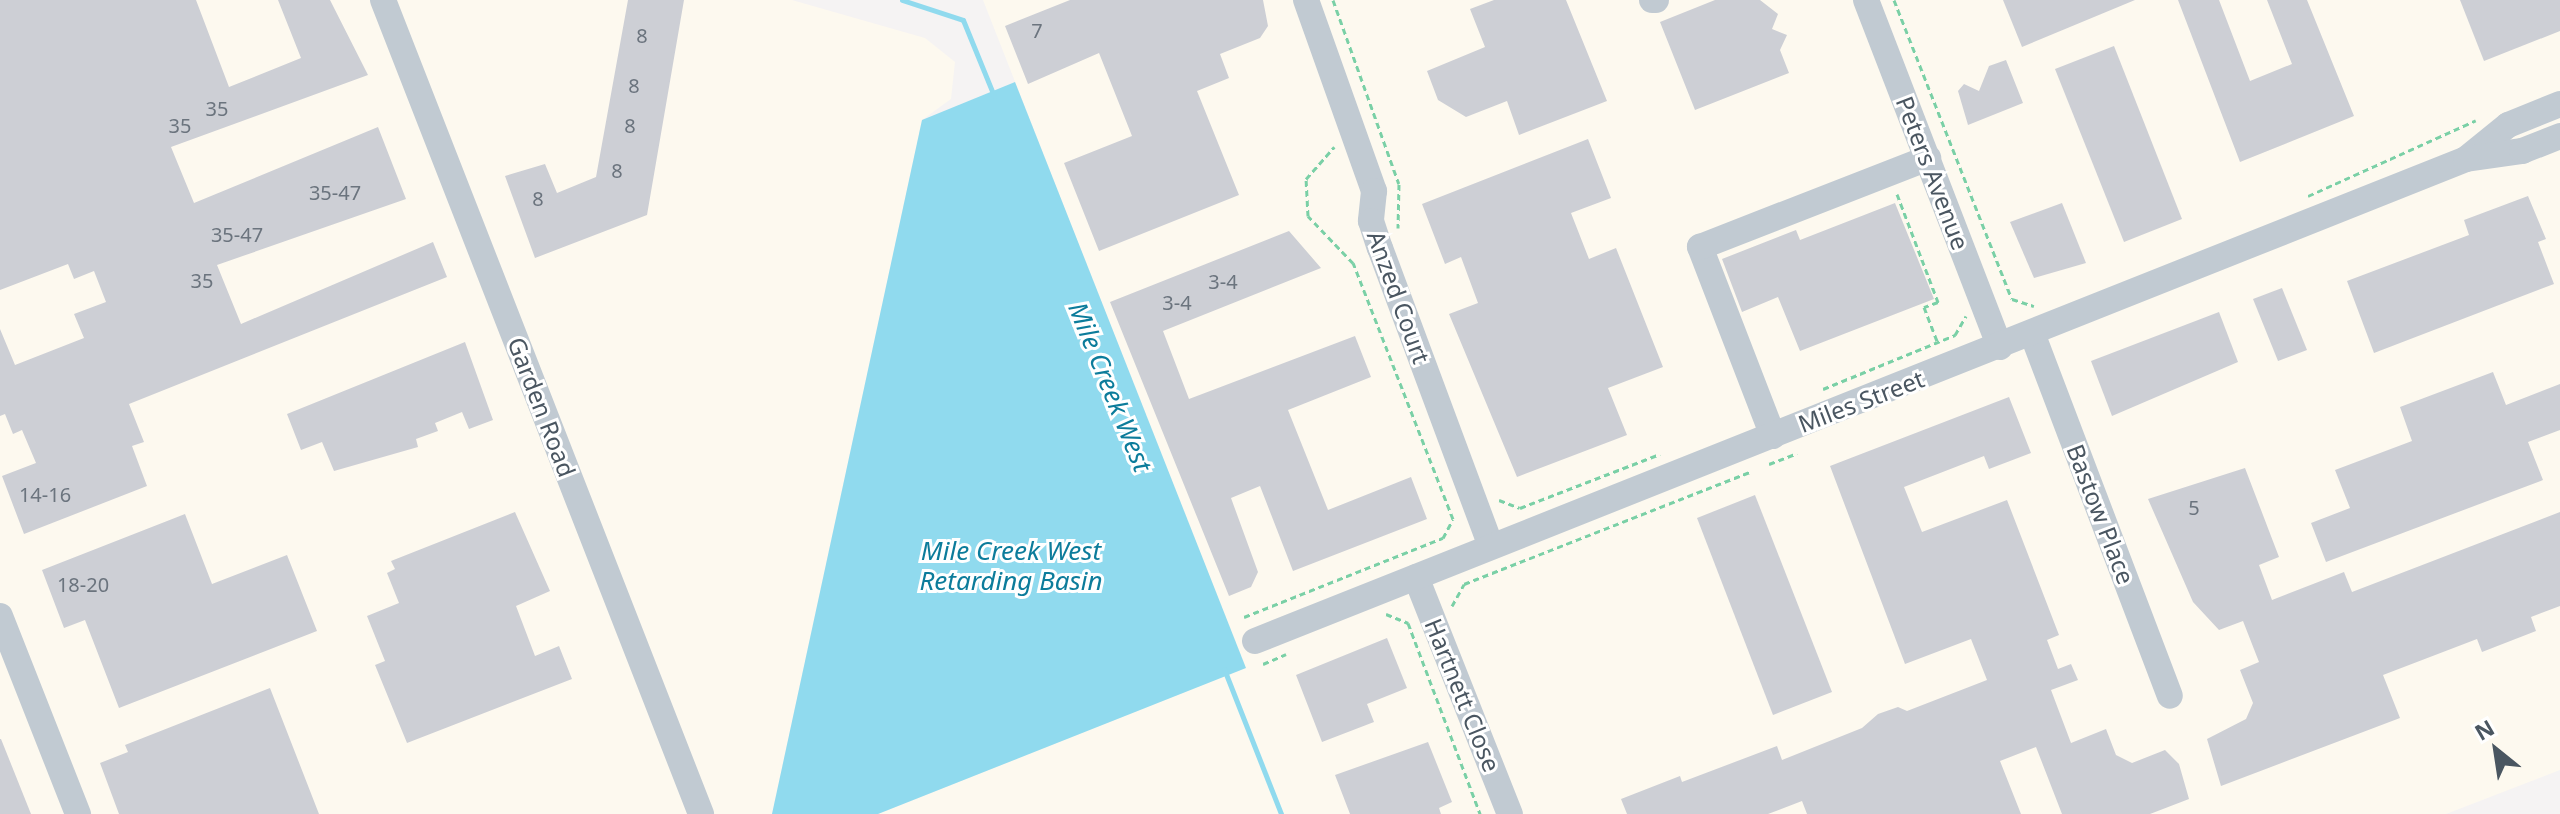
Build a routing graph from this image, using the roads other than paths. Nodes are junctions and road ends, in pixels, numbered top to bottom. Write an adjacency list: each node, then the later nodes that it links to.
1 (383, 0): 17 (street, Garden Road)
2 (1306, 0): 11 (street, Anzed Court)
3 (1866, 0): 6 (street, Peters Avenue)
4 (2560, 104): 7 (street, Miles Street)
5 (2560, 136): 7 (street, Miles Street)
6 (1928, 158): 9 (street, Peters Avenue); 10 (street)
7 (2466, 159): 8 (street, Miles Street)
8 (2032, 333): 9 (street, Miles Street); 15 (street, Bastow Place)
9 (2000, 347): 10 (street, Miles Street)
10 (1773, 436): 11 (street, Miles Street)
11 (1491, 546): 12 (street, Miles Street)
12 (1416, 577): 14 (street, Miles Street); 18 (street, Hartnett Close)
13 (0, 616): 16 (street)
14 (1259, 652)
15 (2170, 696)
16 (78, 814)
17 (701, 814)
18 (1510, 814)

